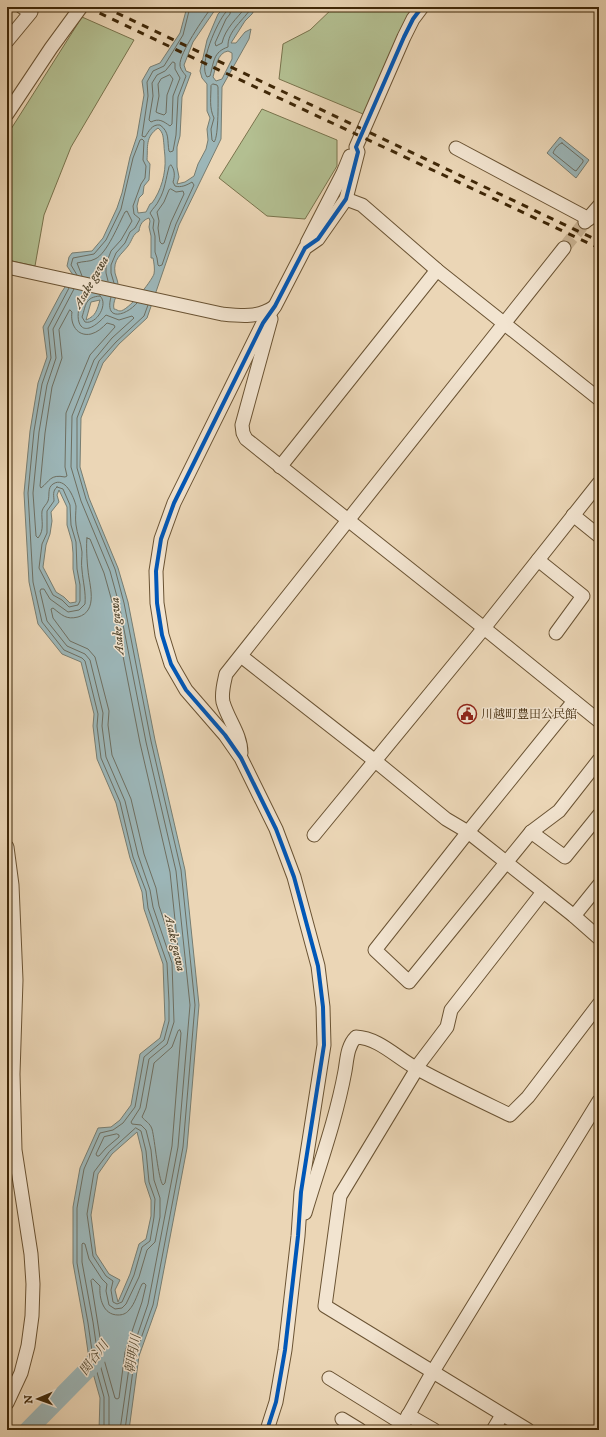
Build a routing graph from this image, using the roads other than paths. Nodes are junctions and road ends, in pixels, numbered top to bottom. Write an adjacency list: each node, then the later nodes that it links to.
1 (22, 7): 4 (street)
2 (81, 7): 5 (street)
3 (422, 7): 6 (street)
4 (7, 41)
5 (7, 114)
6 (356, 147): 8 (street); 10 (street)
7 (456, 148): 9 (street)
8 (346, 199): 10 (street); 13 (street)
9 (599, 206)
10 (305, 248): 14 (street)
11 (564, 248): 15 (street)
12 (7, 267): 14 (street)
13 (437, 270): 15 (street); 17 (street)
14 (275, 306): 17 (street); 28 (street)
15 (505, 324): 16 (street); 20 (street)
16 (599, 399)
17 (280, 467): 20 (street)
18 (599, 483): 19 (street)
19 (574, 515): 21 (street); 22 (street)
20 (349, 520): 23 (street); 25 (street)
21 (599, 536)
22 (538, 560): 23 (street); 24 (street)
23 (484, 628): 26 (street); 29 (street)
24 (556, 633)
25 (240, 656): 28 (street); 29 (street)
26 (574, 701): 27 (street); 33 (street)
27 (599, 721)
28 (241, 758): 46 (street)
29 (374, 760): 33 (street); 35 (street)
30 (599, 760): 31 (street)
31 (595, 774): 34 (street)
32 (599, 815): 34 (street)
33 (468, 832): 37 (street); 37 (street)
34 (531, 832): 37 (street)
35 (314, 835)
36 (7, 847): 44 (street)
37 (506, 863): 39 (street)
38 (599, 885): 40 (street)
39 (543, 892): 40 (street); 43 (street)
40 (574, 916): 41 (street)
41 (599, 938)
42 (599, 1004): 43 (street)
43 (416, 1068): 46 (street); 47 (street)
44 (10, 1071): 49 (street)
45 (599, 1101): 47 (street)
46 (298, 1236): 53 (street)
47 (432, 1373): 50 (street); 52 (street)
48 (330, 1378): 52 (street)
49 (7, 1403)
50 (502, 1415): 56 (street); 57 (street)
51 (342, 1419): 54 (street)
52 (404, 1423): 55 (street)
53 (267, 1430)
54 (360, 1430)
55 (434, 1430)
56 (493, 1430)
57 (528, 1430)

